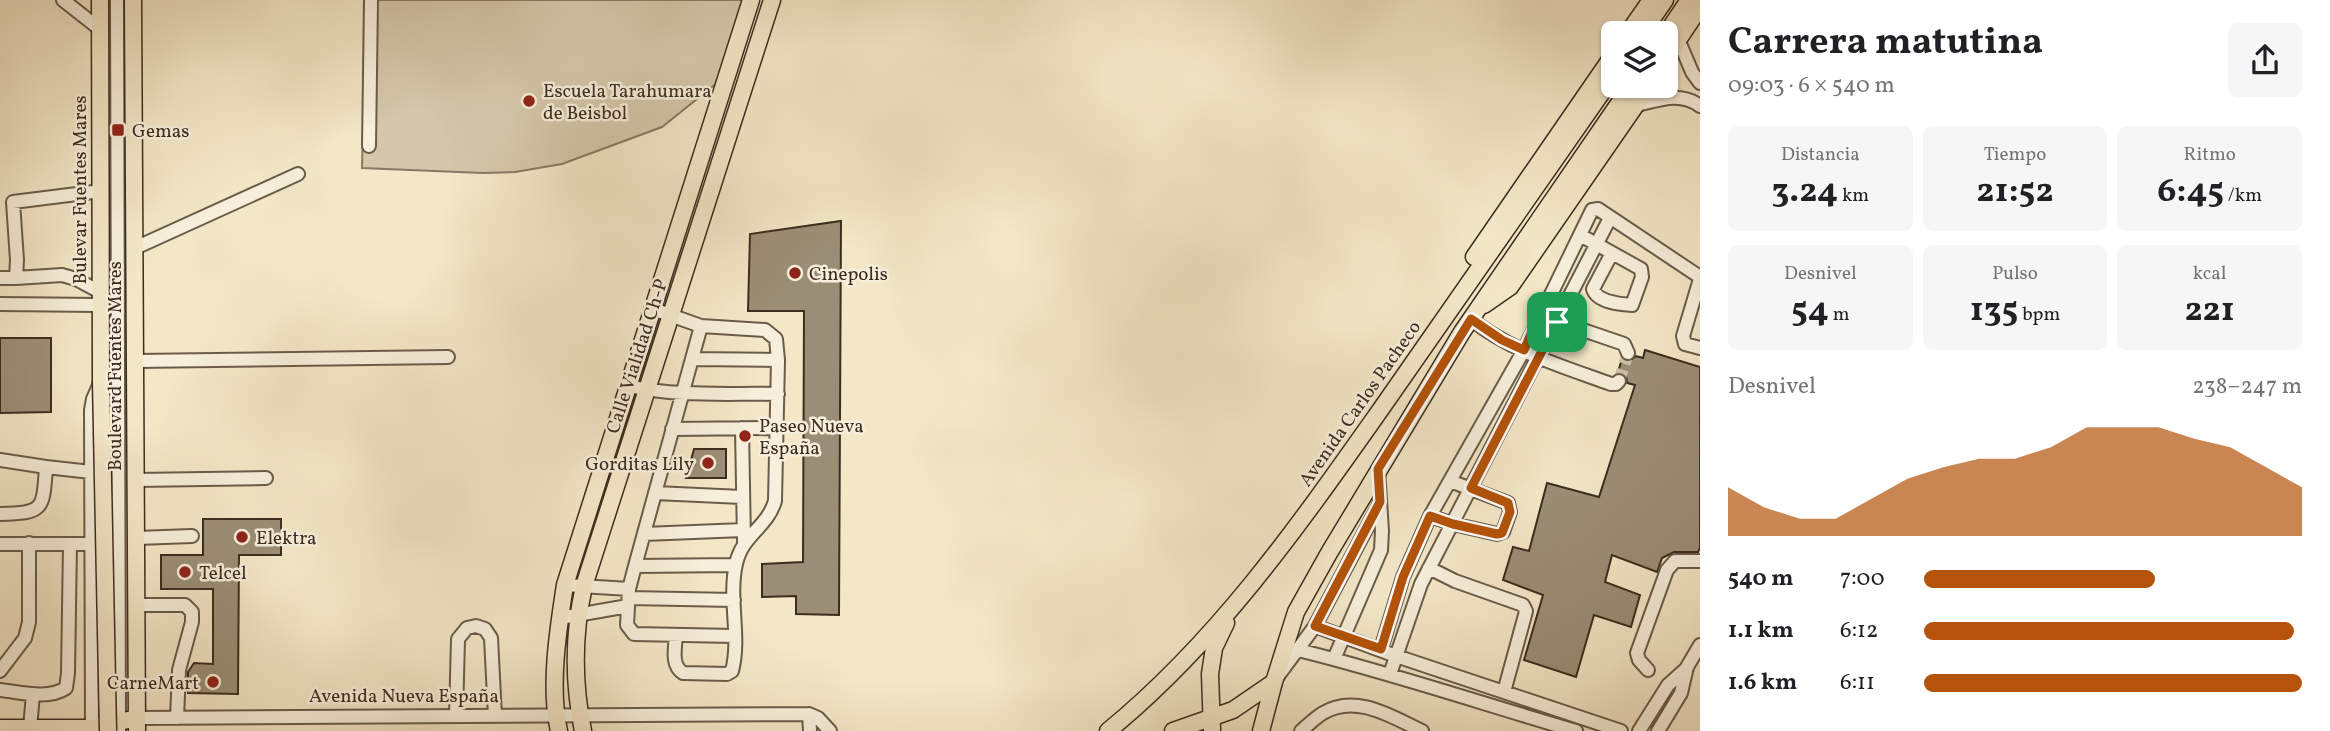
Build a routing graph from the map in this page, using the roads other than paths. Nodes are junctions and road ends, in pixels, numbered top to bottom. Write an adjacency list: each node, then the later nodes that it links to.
1 (62, 0): 15 (street)
2 (100, 0): 15 (main road, Bulevar Fuentes Mares)
3 (117, 0): 129 (street)
4 (133, 0): 32 (main road, Boulevard Fuentes Mares)
5 (371, 0): 25 (street)
6 (751, 0): 40 (main road, Calle Vialidad Ch-P)
7 (772, 0): 42 (main road, Calle Vialidad Ch-P)
8 (1651, 0): 12 (main road)
9 (1665, 0): 13 (main road)
10 (1689, 0): 14 (main road)
11 (1700, 7): 16 (main road)
12 (1636, 21)
13 (1650, 21)
14 (1678, 23)
15 (101, 30): 27 (main road, Bulevar Fuentes Mares)
16 (1678, 30)
17 (1678, 47): 19 (street)
18 (1601, 73): 54 (main road)
19 (1700, 83)
20 (1601, 94): 37 (main road, Avenida Carlos Pacheco)
21 (1623, 98): 41 (main road)
22 (1641, 98): 23 (main road)
23 (1637, 105): 24 (street); 41 (main road)
24 (1700, 106)
25 (369, 146)
26 (298, 174): 32 (street)
27 (101, 191): 28 (street); 38 (main road, Bulevar Fuentes Mares)
28 (7, 203): 35 (street)
29 (1611, 218): 30 (street); 31 (street); 36 (street)
30 (1580, 235): 31 (street); 43 (street)
31 (1596, 244): 33 (street); 44 (street)
32 (135, 248): 52 (main road, Boulevard Fuentes Mares)
33 (1612, 253): 33 (street)
34 (0, 278): 35 (street)
35 (16, 278): 38 (street)
36 (1700, 278): 46 (street)
37 (1470, 281): 41 (main road); 54 (main road, Avenida Carlos Pacheco)
38 (100, 298): 39 (street); 55 (main road, Bulevar Fuentes Mares)
39 (0, 304)
40 (653, 309): 42 (street); 57 (main road, Calle Vialidad Ch-P)
41 (1475, 314): 47 (street); 66 (main road)
42 (672, 316): 45 (street); 58 (main road, Calle Vialidad Ch-P)
43 (1539, 316): 44 (street); 47 (street)
44 (1557, 322): 48 (street); 50 (street)
45 (701, 326): 51 (street); 53 (street)
46 (1700, 348)
47 (1524, 350): 50 (street); 70 (street)
48 (1628, 354)
49 (447, 356): 52 (street)
50 (1540, 357): 56 (street); 71 (street)
51 (692, 359): 53 (street); 59 (street)
52 (135, 360): 69 (main road, Boulevard Fuentes Mares)
53 (778, 360): 60 (street)
54 (1410, 367): 95 (main road, Avenida Carlos Pacheco)
55 (101, 381): 67 (street); 129 (main road, Boulevard Fuentes Mares, bridge)
56 (1619, 381)
57 (629, 386): 58 (street); 90 (main road, Calle Vialidad Ch-P)
58 (647, 390): 59 (street); 91 (main road, Calle Vialidad Ch-P)
59 (683, 392): 60 (street); 63 (street)
60 (778, 394): 62 (street)
61 (742, 428): 62 (street); 63 (street); 73 (street)
62 (777, 428): 80 (street)
63 (673, 429): 72 (street)
64 (0, 460): 65 (street)
65 (46, 467): 67 (street); 75 (street)
66 (1378, 469): 74 (street); 113 (main road)
67 (91, 472): 85 (street)
68 (266, 478): 69 (street)
69 (136, 480): 81 (main road, Boulevard Fuentes Mares)
70 (1451, 481): 71 (street); 76 (street)
71 (1471, 488): 77 (street); 77 (street)
72 (655, 494): 73 (street); 78 (street)
73 (742, 496): 80 (street)
74 (1380, 502): 100 (street); 103 (street)
75 (0, 514)
76 (1430, 516): 77 (street); 105 (street)
77 (1453, 524): 89 (street)
78 (644, 534): 80 (street); 88 (street)
79 (192, 536): 81 (street)
80 (743, 536): 87 (street)
81 (136, 538): 94 (main road, Boulevard Fuentes Mares)
82 (29, 543): 83 (street); 84 (street); 111 (street)
83 (0, 544)
84 (70, 544): 85 (street); 98 (street)
85 (92, 544): 99 (street)
86 (1700, 561): 110 (street)
87 (735, 565): 88 (street); 93 (street)
88 (635, 566): 92 (street)
89 (1429, 568): 107 (street); 115 (street)
90 (565, 585): 91 (street); 97 (main road, Calle Vialidad Ch-P)
91 (584, 586): 92 (street); 96 (main road, Calle Vialidad Ch-P)
92 (629, 598): 93 (street); 96 (street); 101 (street)
93 (733, 600): 102 (street)
94 (138, 605): 121 (street); 125 (main road, Boulevard Fuentes Mares)
95 (1233, 608): 124 (main road); 134 (main road, Avenida Carlos Pacheco)
96 (578, 615): 97 (street); 123 (main road, Calle Vialidad Ch-P)
97 (560, 618): 122 (main road, Calle Vialidad Ch-P)
98 (69, 622): 99 (street); 116 (street)
99 (92, 622): 130 (street)
100 (1315, 626): 103 (street); 106 (street)
101 (676, 635): 102 (street); 102 (street)
102 (734, 636)
103 (1344, 636): 105 (street); 108 (street)
104 (1700, 645): 109 (street)
105 (1381, 649): 107 (street)
106 (1298, 650): 108 (street); 113 (street)
107 (1396, 656): 112 (street); 115 (street)
108 (1334, 659): 112 (street)
109 (1687, 667): 141 (street); 142 (street)
110 (1648, 670)
111 (0, 671)
112 (1390, 674): 139 (street)
113 (1274, 682): 124 (main road); 136 (main road)
114 (0, 690): 116 (street)
115 (1504, 692): 140 (street)
116 (33, 694): 128 (street)
117 (809, 714): 123 (street, Avenida Nueva España); 132 (street); 133 (street)
118 (456, 716): 119 (street, Avenida Nueva España); 119 (street); 120 (street, Avenida Nueva España)
119 (495, 716): 122 (street, Avenida Nueva España)
120 (260, 717): 126 (street, Avenida Nueva España); 131 (street)
121 (177, 718): 125 (street, Avenida Nueva España); 126 (street, Avenida Nueva España)
122 (557, 723): 123 (street, Avenida Nueva España)
123 (582, 723)
124 (1213, 723): 135 (main road)
125 (137, 724): 129 (main road, Avenida Nueva España)
126 (205, 724)
127 (0, 728): 128 (main road, Avenida Nueva España)
128 (30, 728): 130 (main road, Avenida Nueva España)
129 (115, 728): 130 (main road, Avenida Nueva España)
130 (92, 729)
131 (259, 731)
132 (810, 731)
133 (830, 731)
134 (1108, 731)
135 (1173, 731)
136 (1261, 731)
137 (1301, 731): 138 (street)
138 (1422, 731)
139 (1576, 731)
140 (1621, 731)
141 (1639, 731)
142 (1658, 731)

